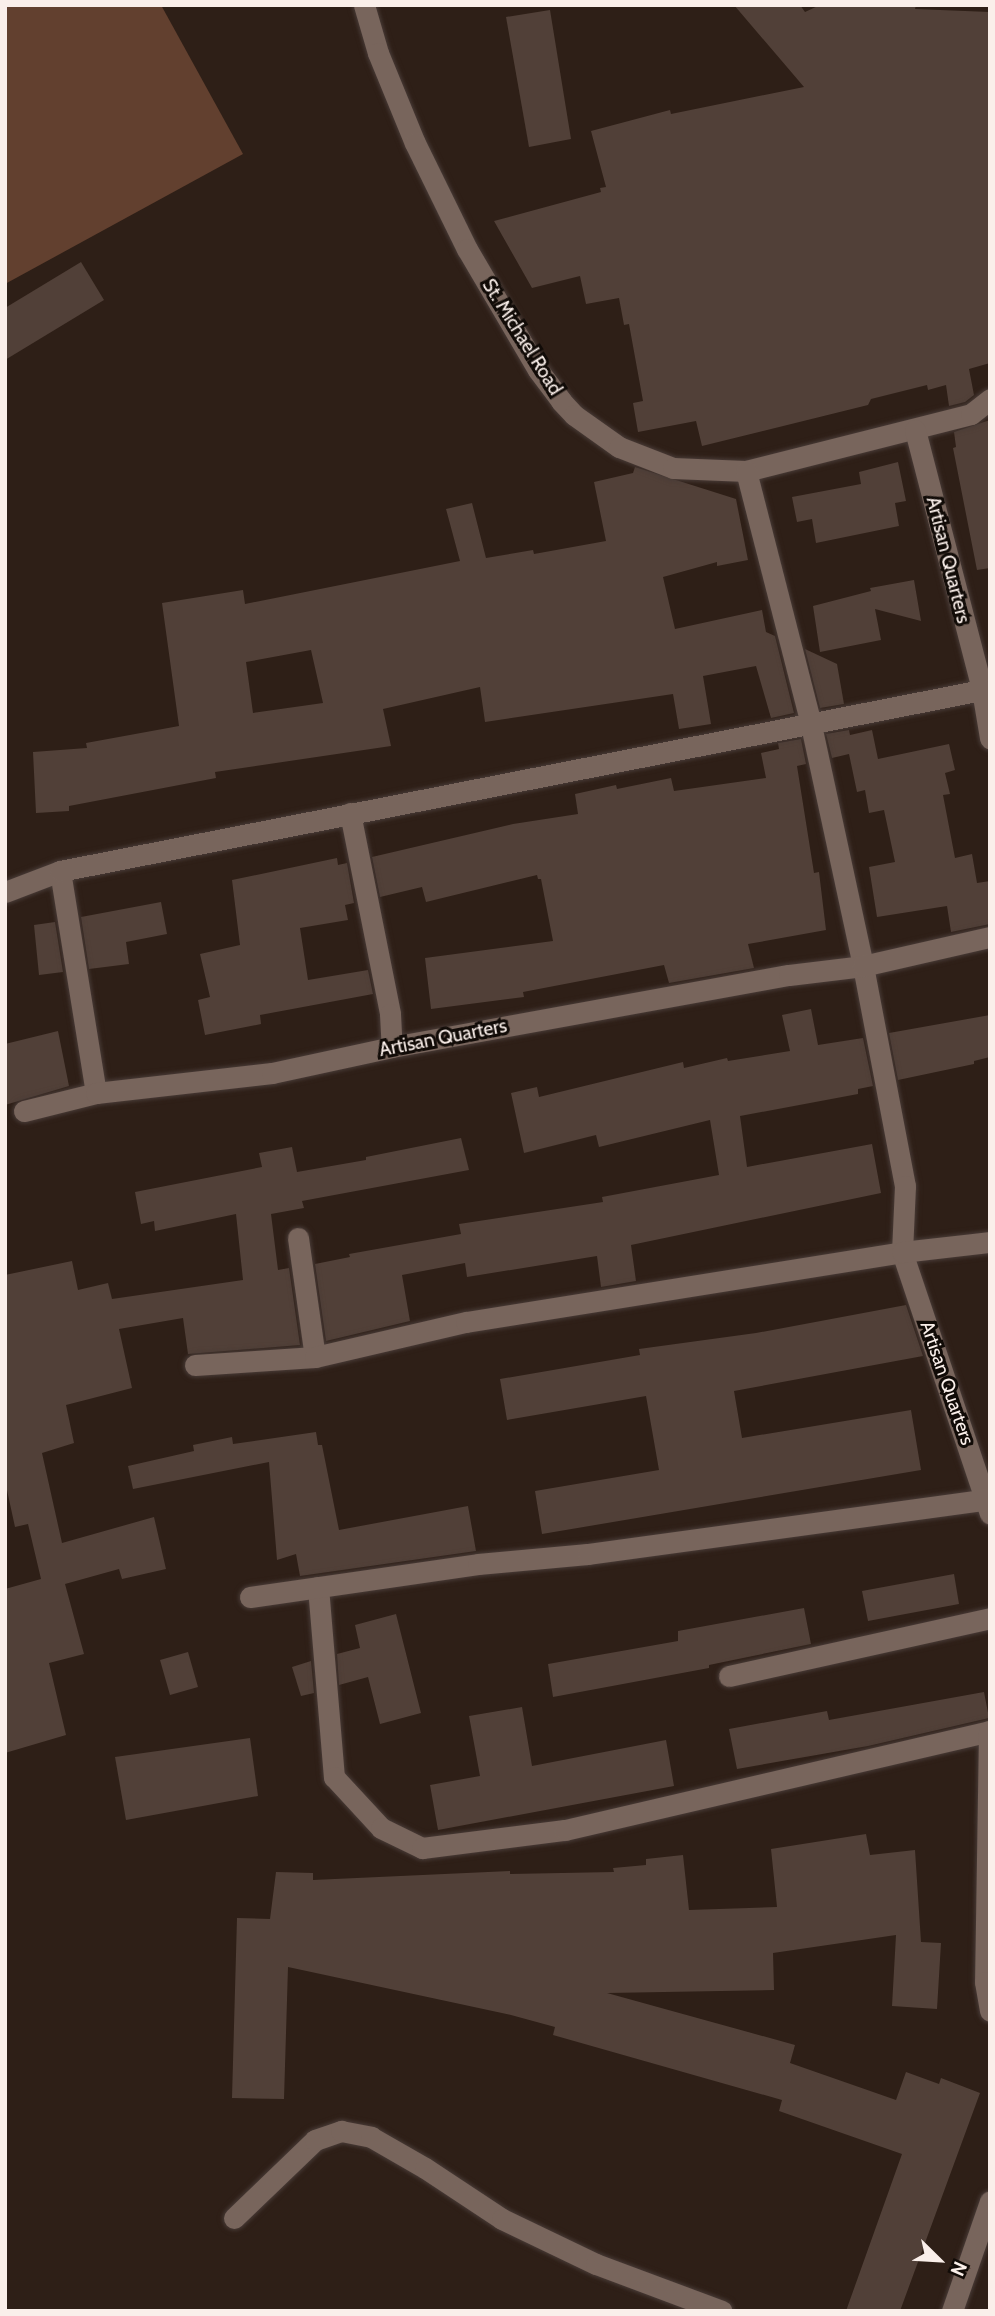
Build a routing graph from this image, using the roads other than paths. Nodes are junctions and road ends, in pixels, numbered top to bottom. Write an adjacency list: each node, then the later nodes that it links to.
1 (364, 5): 4 (street, St. Michael Road)
2 (990, 399): 3 (street, St. Michael Road)
3 (915, 430): 4 (street, St. Michael Road); 5 (street, Artisan Quarters)
4 (746, 471): 6 (street, Artisan Quarters)
5 (982, 690): 6 (street); 7 (street, Artisan Quarters)
6 (811, 725): 8 (street); 12 (street, Artisan Quarters)
7 (990, 738)
8 (351, 813): 9 (street); 13 (street)
9 (60, 871): 10 (street); 14 (street)
10 (5, 892)
11 (990, 937): 12 (street, Artisan Quarters)
12 (863, 966): 13 (street, Artisan Quarters); 18 (street, Artisan Quarters)
13 (392, 1047): 14 (street, Artisan Quarters)
14 (96, 1093): 15 (street, Artisan Quarters)
15 (24, 1111)
16 (298, 1238): 19 (street)
17 (990, 1242): 18 (street)
18 (902, 1252): 19 (street); 21 (street, Artisan Quarters)
19 (315, 1357): 20 (street)
20 (195, 1365)
21 (989, 1504): 22 (street)
22 (318, 1587): 23 (street); 26 (street)
23 (250, 1597)
24 (990, 1618): 25 (street)
25 (729, 1675)
26 (989, 1731): 27 (street)
27 (990, 2011)
28 (990, 2201): 31 (street)
29 (234, 2218): 30 (street)
30 (722, 2311)
31 (952, 2311)

